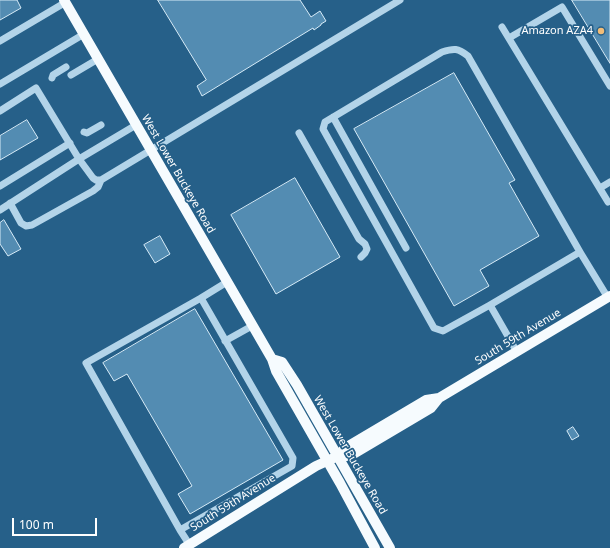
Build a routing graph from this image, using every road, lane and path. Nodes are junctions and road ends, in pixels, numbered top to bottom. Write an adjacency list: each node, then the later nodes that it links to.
1 (400, 0): 20 (lane)
2 (65, 1): 4 (main road, West Lower Buckeye Road); 6 (lane)
3 (502, 27): 5 (lane)
4 (84, 34): 7 (main road, West Lower Buckeye Road); 11 (lane)
5 (509, 38): 12 (lane); 25 (lane)
6 (0, 41)
7 (98, 59): 9 (lane); 16 (main road, West Lower Buckeye Road)
8 (66, 67): 10 (lane)
9 (71, 75)
10 (52, 78)
11 (0, 84)
12 (610, 86)
13 (0, 110): 19 (lane)
14 (333, 117): 29 (lane); 30 (lane); 35 (lane)
15 (101, 125): 17 (lane)
16 (136, 125): 20 (main road, West Lower Buckeye Road); 21 (lane)
17 (84, 132)
18 (300, 133): 31 (lane)
19 (70, 143): 21 (lane); 24 (lane)
20 (151, 150): 22 (lane); 32 (main road, West Lower Buckeye Road)
21 (79, 159): 22 (lane); 27 (lane)
22 (101, 180): 27 (lane)
23 (610, 182): 25 (lane)
24 (0, 186)
25 (600, 188): 26 (lane)
26 (608, 202)
27 (10, 204): 28 (lane)
28 (0, 210)
29 (406, 248)
30 (580, 252): 33 (lane); 35 (lane)
31 (361, 257)
32 (227, 282): 34 (lane); 36 (main road, West Lower Buckeye Road)
33 (609, 297): 38 (main road, South 59th Avenue)
34 (201, 298): 37 (lane); 42 (lane)
35 (490, 304): 38 (lane)
36 (252, 326): 37 (lane); 39 (main road, West Lower Buckeye Road)
37 (226, 341): 42 (lane)
38 (517, 352): 40 (main road, South 59th Avenue)
39 (272, 359): 40 (main road, West Lower Buckeye Road); 41 (main road, West Lower Buckeye Road)
40 (338, 456): 41 (main road, South 59th Avenue); 45 (main road, West Lower Buckeye Road)
41 (328, 461): 43 (main road, South 59th Avenue); 44 (main road, West Lower Buckeye Road)
42 (180, 530): 43 (lane)
43 (187, 546)
44 (375, 548)
45 (390, 548)

